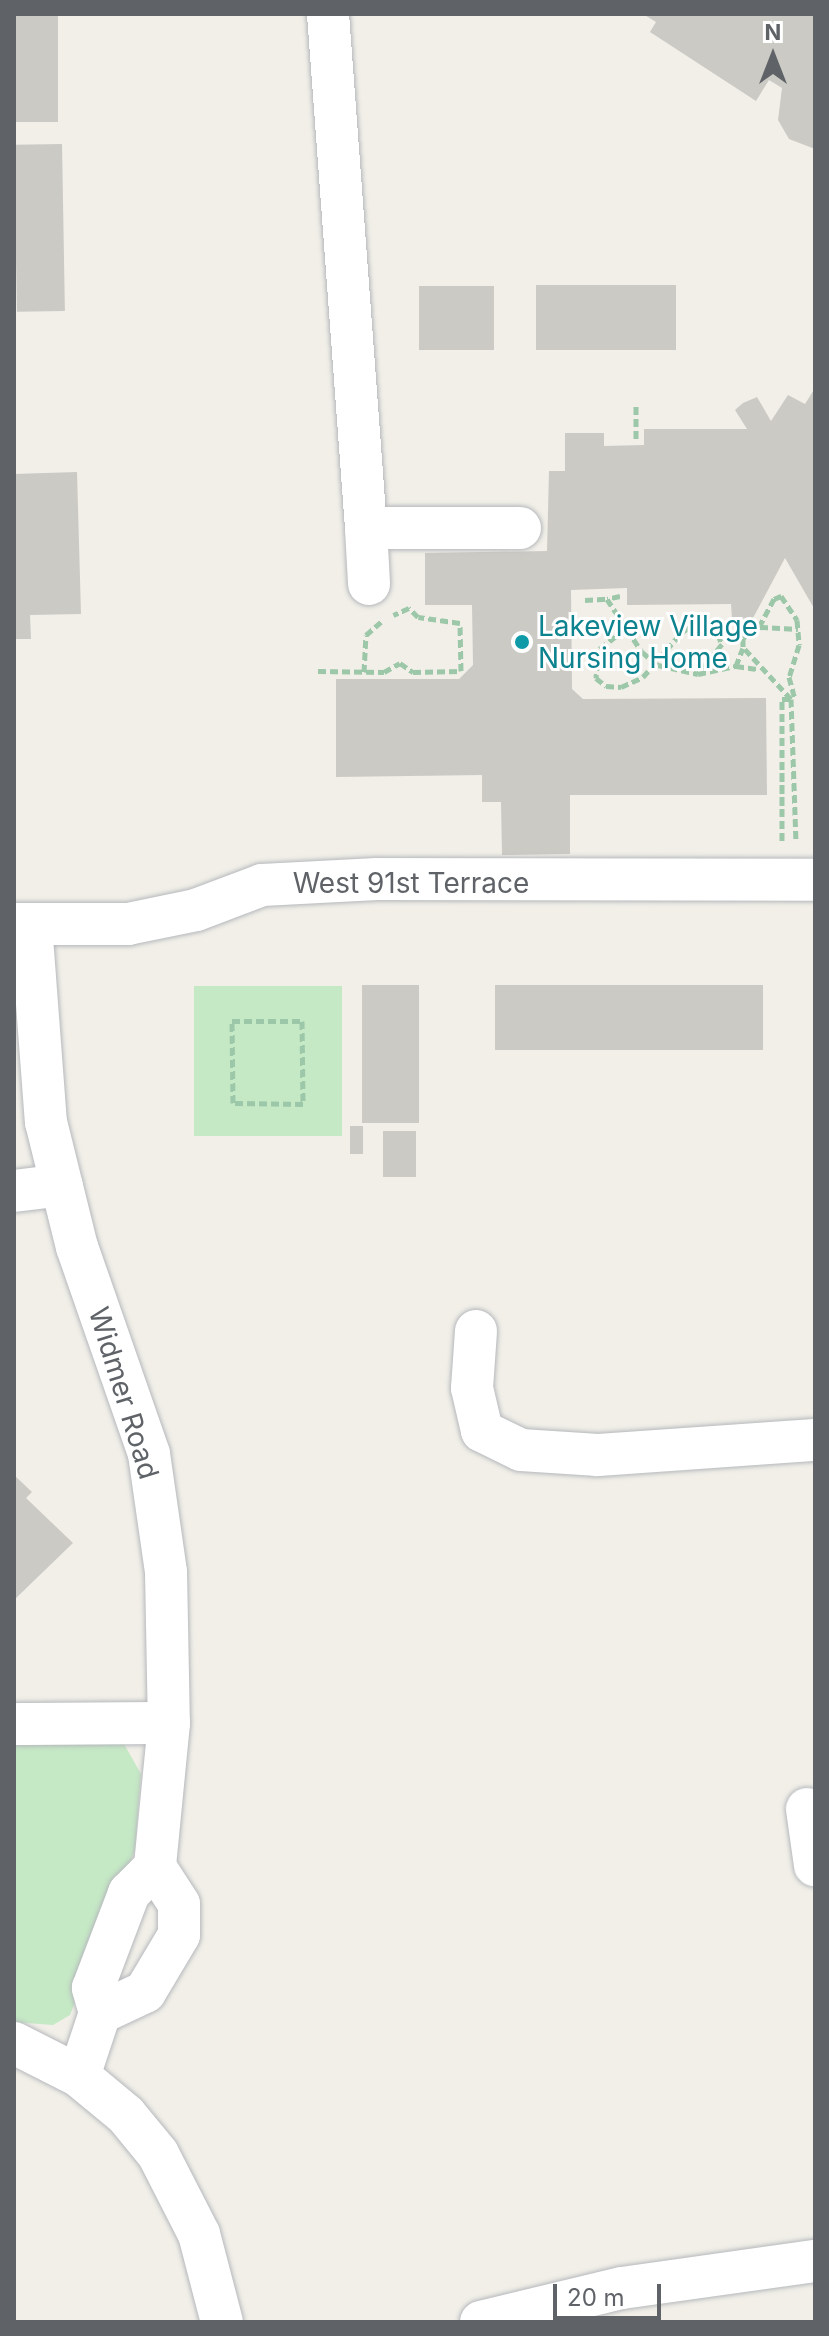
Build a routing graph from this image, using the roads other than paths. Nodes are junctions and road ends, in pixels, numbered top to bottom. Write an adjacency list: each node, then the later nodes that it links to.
1 (328, 14): 2 (street)
2 (366, 528): 3 (street); 4 (street)
3 (520, 528)
4 (369, 584)
5 (806, 870): 6 (street, West 91st Terrace)
6 (22, 924): 7 (street, Widmer Road)
7 (62, 1185): 8 (street); 11 (street, Widmer Road)
8 (14, 1191)
9 (476, 1331): 10 (street)
10 (815, 1440)
11 (169, 1723): 12 (street); 15 (street, Widmer Road)
12 (14, 1724)
13 (807, 1809): 14 (street)
14 (815, 1865)
15 (155, 1867): 16 (street); 16 (street)
16 (100, 2013): 18 (street)
17 (14, 2043): 18 (street)
18 (79, 2076): 20 (street)
19 (815, 2261): 21 (street)
20 (222, 2322)
21 (481, 2322)

